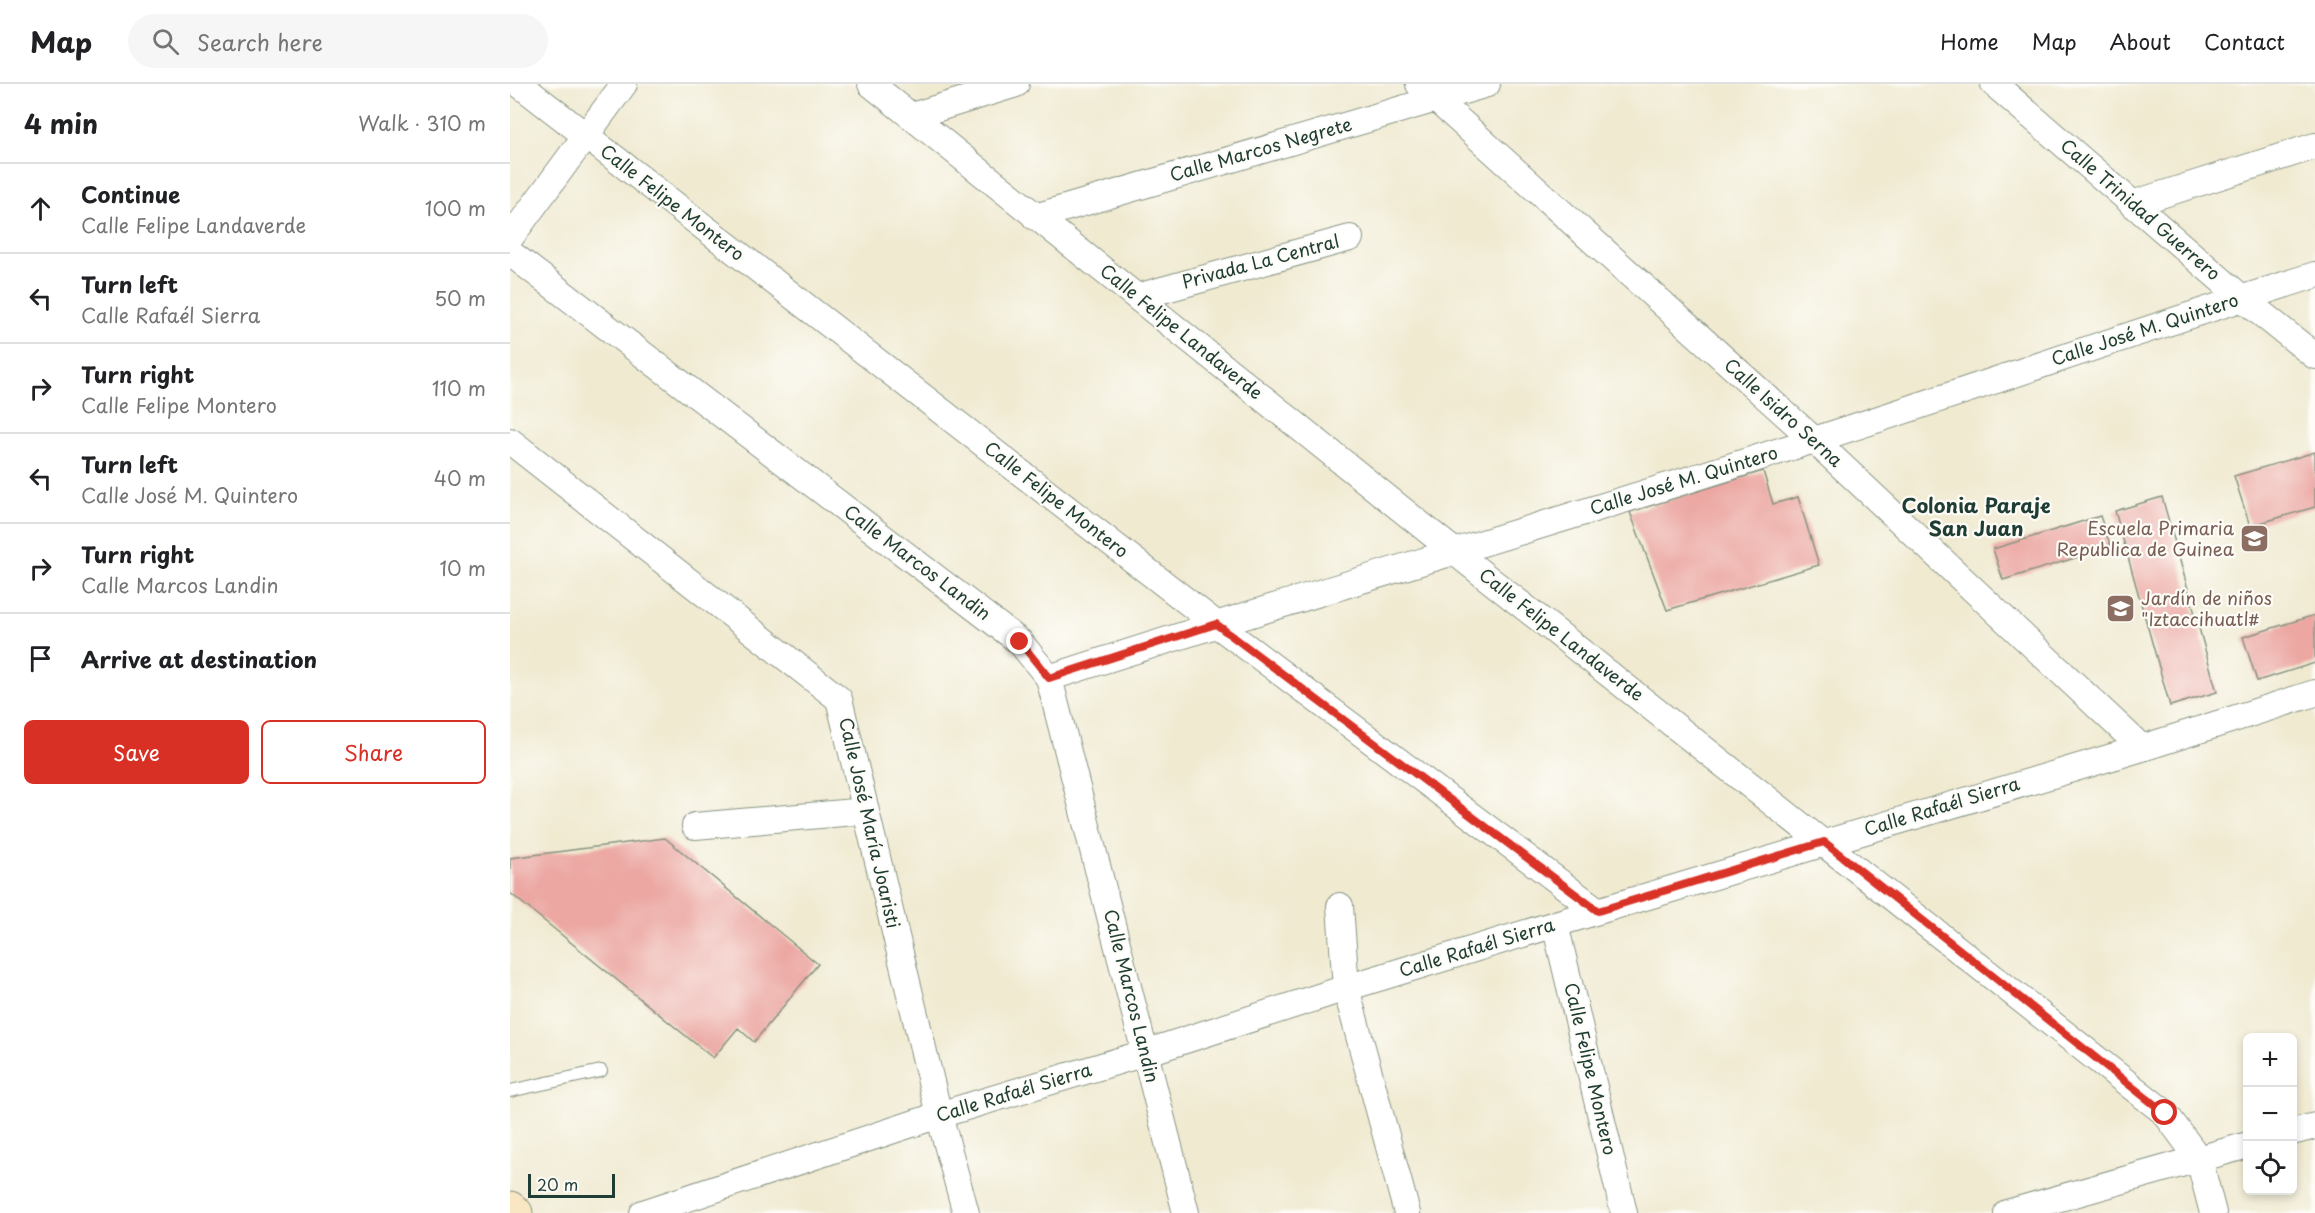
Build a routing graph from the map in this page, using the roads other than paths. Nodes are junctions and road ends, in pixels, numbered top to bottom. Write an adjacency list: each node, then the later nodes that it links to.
1 (519, 84): 9 (street, Calle Felipe Montero)
2 (624, 84): 9 (street)
3 (871, 84): 8 (street, Calle Felipe Landaverde)
4 (1016, 84): 8 (street)
5 (1487, 84): 7 (street, Calle Marcos Negrete)
6 (1994, 84): 11 (street, Calle Trinidad Guerrero)
7 (1427, 92): 12 (street, Calle Marcos Negrete); 20 (street, Calle Isidro Serna)
8 (912, 116): 12 (street, Calle Felipe Landaverde)
9 (586, 136): 13 (street); 23 (street, Calle Felipe Montero)
10 (2315, 146): 11 (street)
11 (2132, 204): 18 (street, Calle Trinidad Guerrero)
12 (1035, 217): 17 (street, Calle Felipe Landaverde)
13 (510, 238)
14 (1350, 238): 17 (street, Privada La Central)
15 (510, 254): 24 (street, Calle Marcos Landin)
16 (2315, 275): 18 (street, Calle José M. Quintero)
17 (1137, 297): 22 (street, Calle Felipe Landaverde)
18 (2242, 298): 19 (street, Calle Trinidad Guerrero); 20 (street, Calle José M. Quintero)
19 (2315, 356)
20 (1814, 440): 22 (street, Calle José M. Quintero); 26 (street, Calle Isidro Serna)
21 (510, 441): 27 (street, Calle José María Joaristi)
22 (1456, 553): 23 (street, Calle José M. Quintero); 29 (street, Calle Felipe Landaverde)
23 (1216, 624): 24 (street, Calle José M. Quintero); 31 (street, Calle Felipe Montero)
24 (1049, 678): 34 (street, Calle Marcos Landin)
25 (2315, 693): 26 (street, Calle Rafaél Sierra)
26 (2142, 748): 29 (street, Calle Rafaél Sierra)
27 (866, 811): 28 (street); 37 (street, Calle José María Joaristi)
28 (695, 826)
29 (1824, 842): 31 (street, Calle Rafaél Sierra); 41 (street, Calle Felipe Landaverde)
30 (1340, 906): 33 (street)
31 (1598, 911): 32 (street, Calle Rafaél Sierra)
32 (1555, 924): 33 (street, Calle Rafaél Sierra); 48 (street, Calle Felipe Montero)
33 (1347, 988): 34 (street, Calle Rafaél Sierra); 47 (street)
34 (1145, 1053): 37 (street, Calle Rafaél Sierra); 46 (street, Calle Marcos Landin)
35 (601, 1071): 36 (lane)
36 (510, 1091)
37 (939, 1115): 44 (street, Calle Rafaél Sierra); 45 (street, Calle José María Joaristi)
38 (2315, 1126): 39 (street)
39 (2297, 1131)
40 (2243, 1146): 41 (street)
41 (2199, 1159): 49 (street); 50 (street, Calle Felipe Landaverde)
42 (510, 1208): 43 (main road)
43 (516, 1213)
44 (643, 1213)
45 (966, 1213)
46 (1186, 1213)
47 (1407, 1213)
48 (1624, 1213)
49 (2007, 1213)
50 (2213, 1213)

